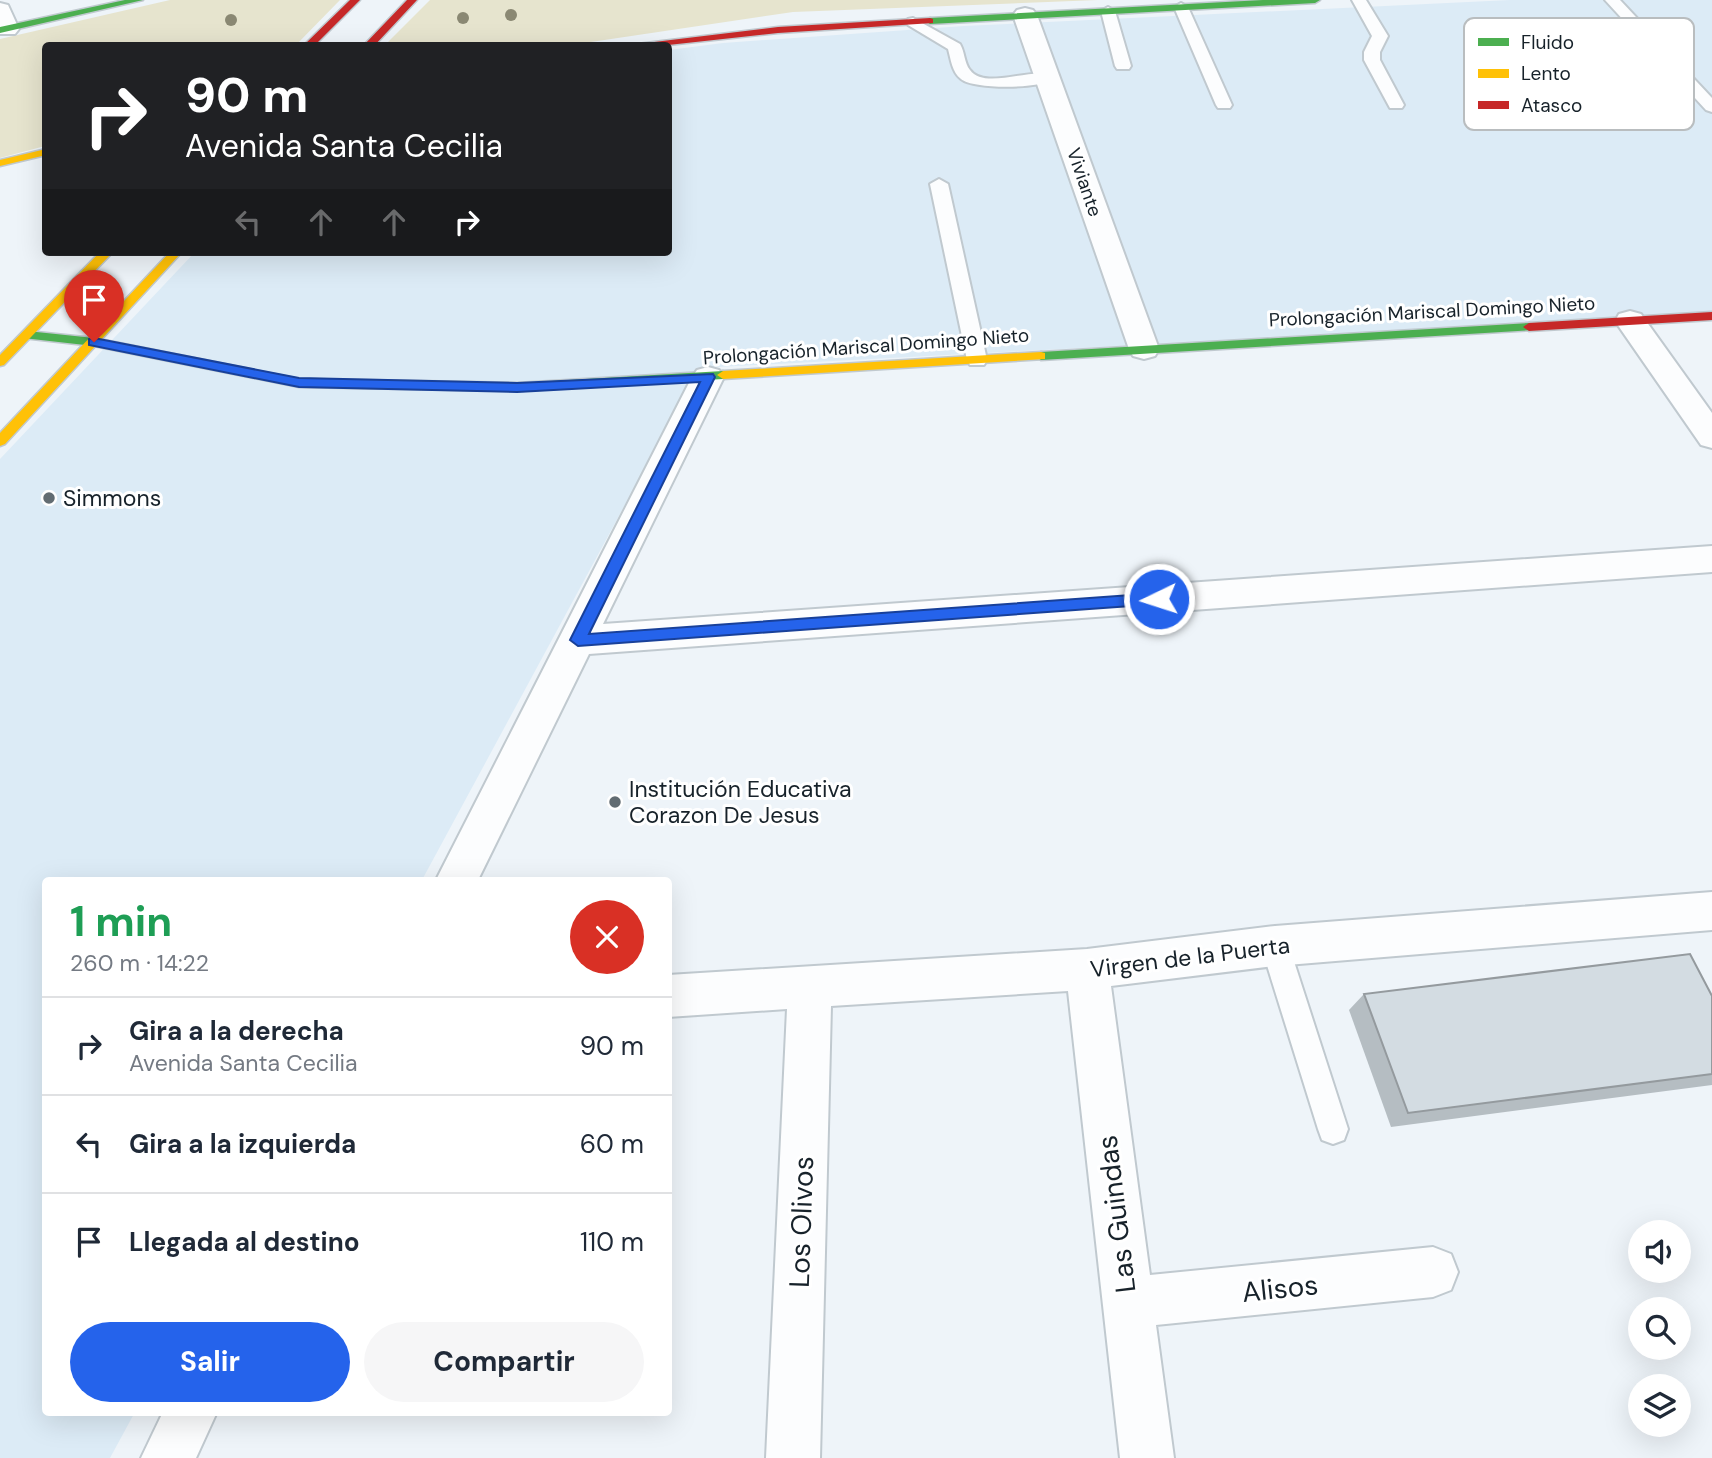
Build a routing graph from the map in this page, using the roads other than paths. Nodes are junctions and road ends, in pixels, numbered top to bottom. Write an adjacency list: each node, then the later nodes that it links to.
1 (138, 0): 12 (main road)
2 (355, 0): 13 (main road)
3 (412, 0): 14 (main road)
4 (1315, 0): 7 (main road)
5 (1359, 0): 20 (lane)
6 (1612, 0): 10 (lane)
7 (1181, 7): 8 (main road); 19 (lane)
8 (1108, 11): 9 (main road); 16 (lane)
9 (1025, 15): 11 (main road); 17 (street, Viviante)
10 (1629, 18)
11 (913, 22): 15 (main road); 17 (lane)
12 (2, 23)
13 (312, 42)
14 (372, 42)
15 (664, 42)
16 (1123, 66)
17 (1048, 78): 31 (street, Viviante)
18 (1694, 88): 21 (lane)
19 (1224, 105)
20 (1396, 105)
21 (1712, 107)
22 (42, 153): 23 (main road)
23 (0, 163)
24 (939, 184): 32 (lane)
25 (103, 256): 29 (main road)
26 (172, 256): 30 (main road)
27 (1712, 316): 28 (main road, Prolongación Mariscal Domingo Nieto)
28 (1630, 321): 31 (main road, Prolongación Mariscal Domingo Nieto); 35 (street)
29 (27, 335): 30 (main road, Prolongación Mariscal Domingo Nieto); 33 (main road)
30 (94, 342): 34 (main road, Prolongación Mariscal Domingo Nieto); 36 (main road)
31 (1144, 349): 32 (main road, Prolongación Mariscal Domingo Nieto)
32 (977, 360): 34 (main road, Prolongación Mariscal Domingo Nieto)
33 (0, 362)
34 (708, 377): 38 (street)
35 (1712, 437)
36 (0, 441)
37 (1712, 559): 38 (street)
38 (578, 640): 39 (street)
39 (459, 877)
40 (1712, 911): 41 (street, Virgen de la Puerta)
41 (1275, 946): 42 (street, Virgen de la Puerta); 45 (lane)
42 (1087, 969): 43 (street, Virgen de la Puerta); 47 (street, Las Guindas)
43 (810, 986): 44 (street, Virgen de la Puerta); 50 (street, Los Olivos)
44 (672, 996)
45 (1333, 1129)
46 (1433, 1272): 47 (street, Alisos)
47 (1126, 1303): 51 (street, Las Guindas)
48 (189, 1416): 49 (street)
49 (169, 1458)
50 (793, 1458)
51 (1147, 1458)

